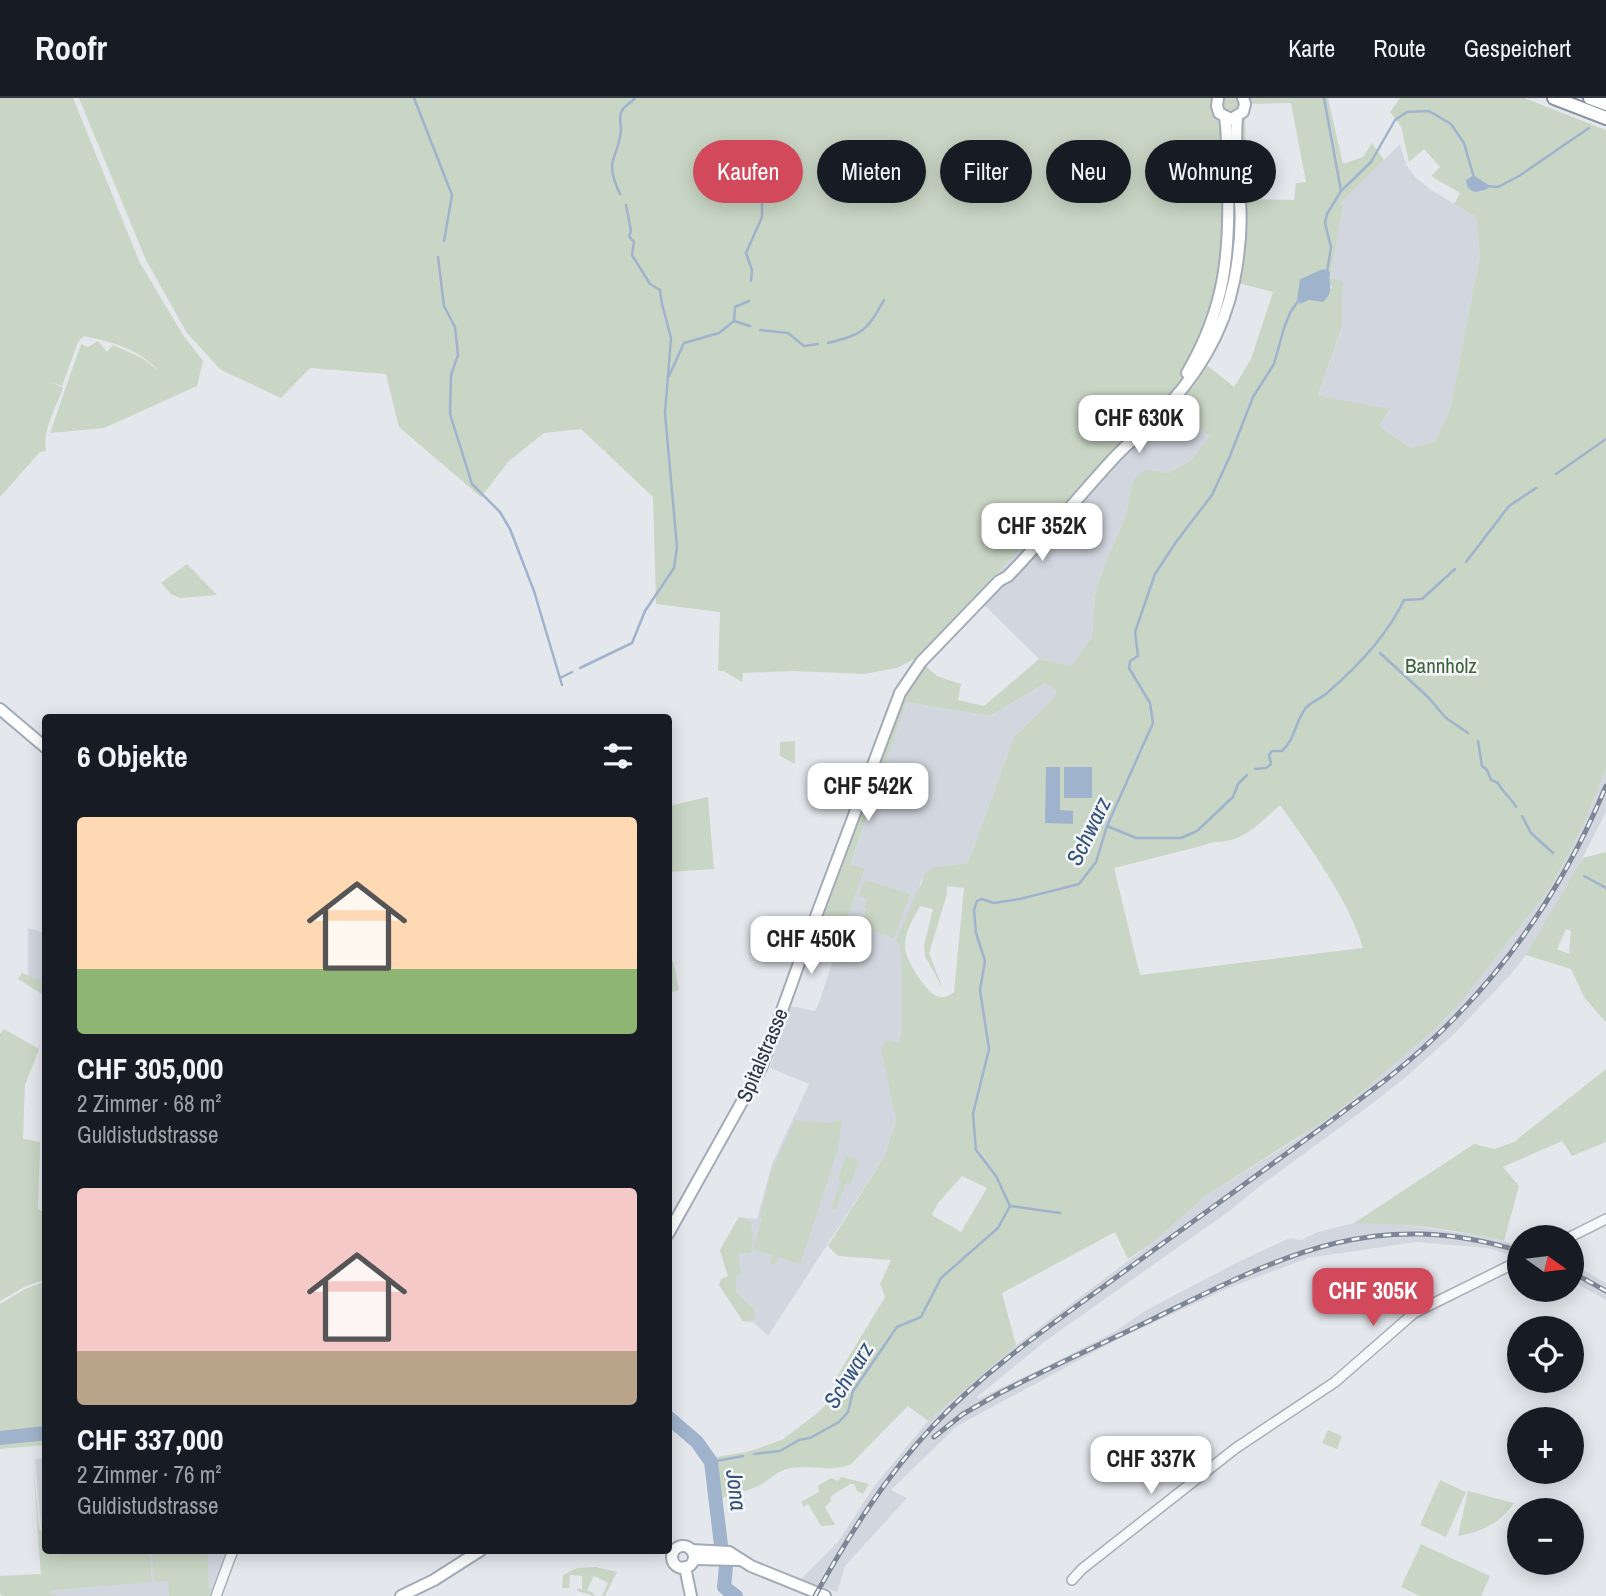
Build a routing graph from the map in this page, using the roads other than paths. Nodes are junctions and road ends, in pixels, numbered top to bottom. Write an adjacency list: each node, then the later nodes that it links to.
1 (1218, 98): 6 (main road)
2 (1243, 98): 6 (main road)
3 (1554, 98): 7 (highway)
4 (1590, 98): 5 (highway)
5 (1606, 104)
6 (1231, 117): 11 (main road, Spitalstrasse)
7 (1606, 118)
8 (0, 709): 9 (main road)
9 (42, 745)
10 (1606, 1219): 12 (street)
11 (672, 1227)
12 (1584, 1230)
13 (1507, 1267): 18 (street)
14 (673, 1543): 17 (main road); 17 (main road)
15 (232, 1554): 19 (street)
16 (475, 1554): 20 (main road)
17 (690, 1559): 21 (main road); 22 (main road)
18 (1072, 1580)
19 (216, 1596)
20 (401, 1596)
21 (691, 1596)
22 (825, 1596)

